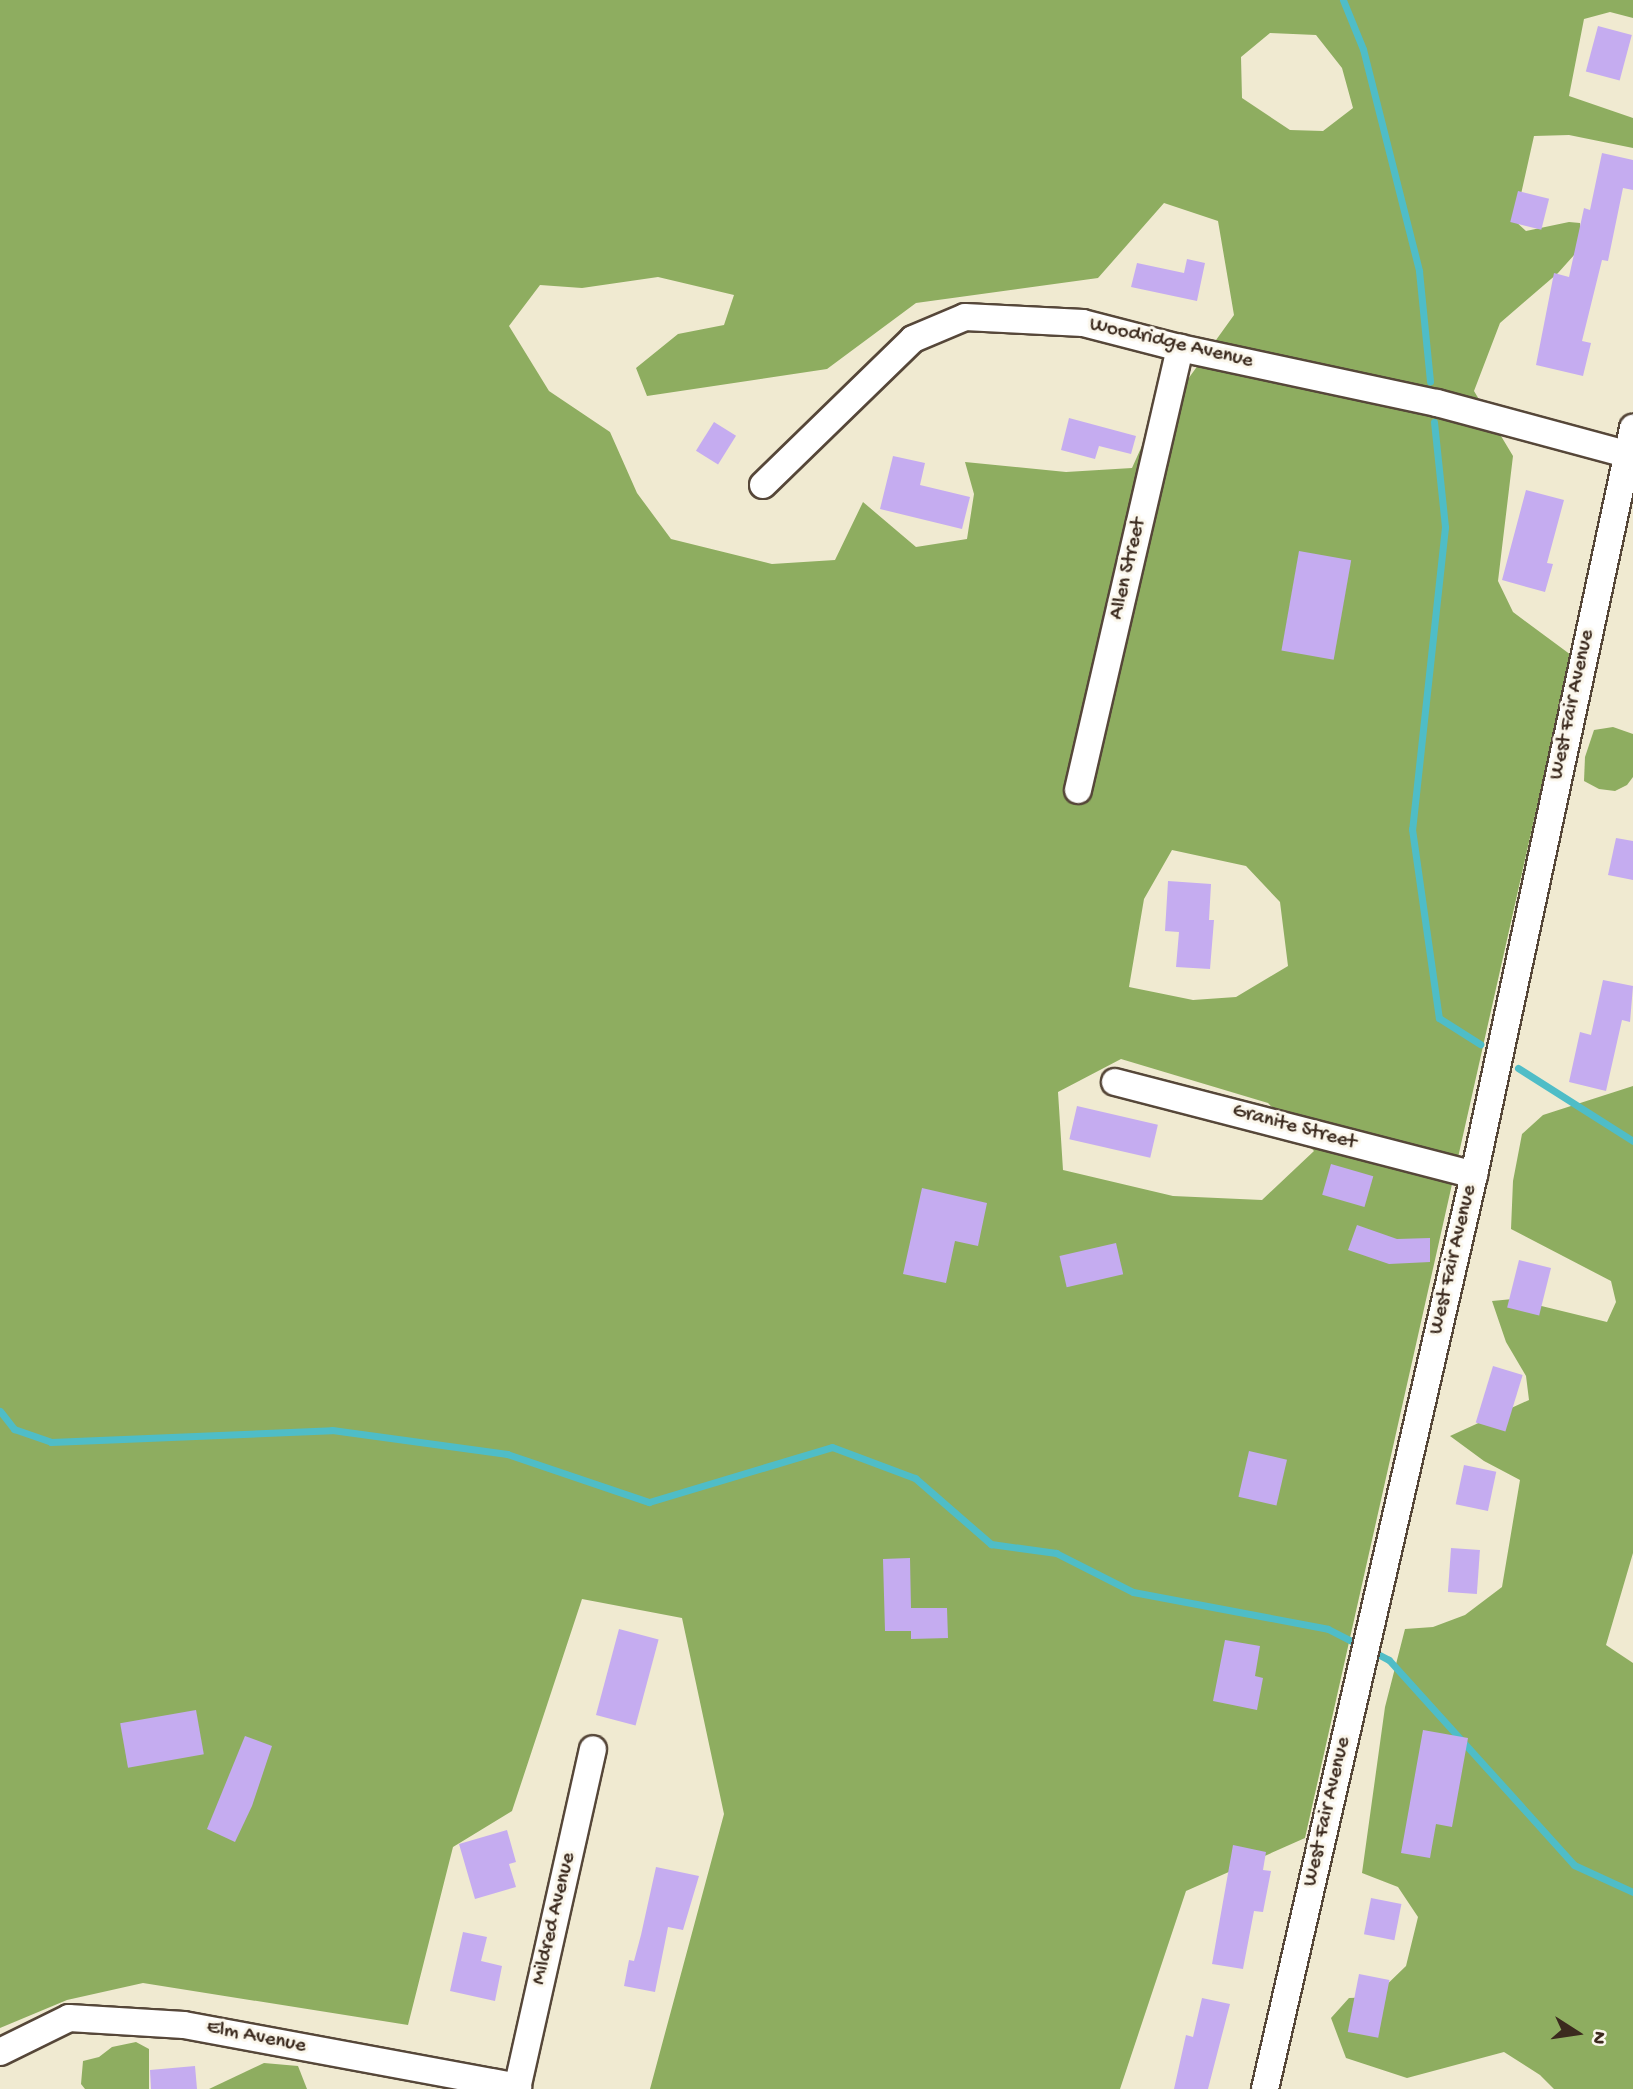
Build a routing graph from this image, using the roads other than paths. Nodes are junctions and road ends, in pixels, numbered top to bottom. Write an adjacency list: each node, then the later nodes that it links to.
1 (1180, 348): 3 (street, Woodridge Avenue); 4 (street, Woodridge Avenue); 5 (street, Allen Street)
2 (1633, 428): 3 (street, West Fair Avenue)
3 (1630, 455): 7 (street, West Fair Avenue)
4 (762, 485)
5 (1078, 790)
6 (1115, 1082): 7 (street, Granite Street)
7 (1474, 1175): 11 (street, West Fair Avenue)
8 (593, 1749): 10 (street, Mildred Avenue)
9 (0, 2052): 10 (street, Elm Avenue)
10 (517, 2088)
11 (1265, 2089)

